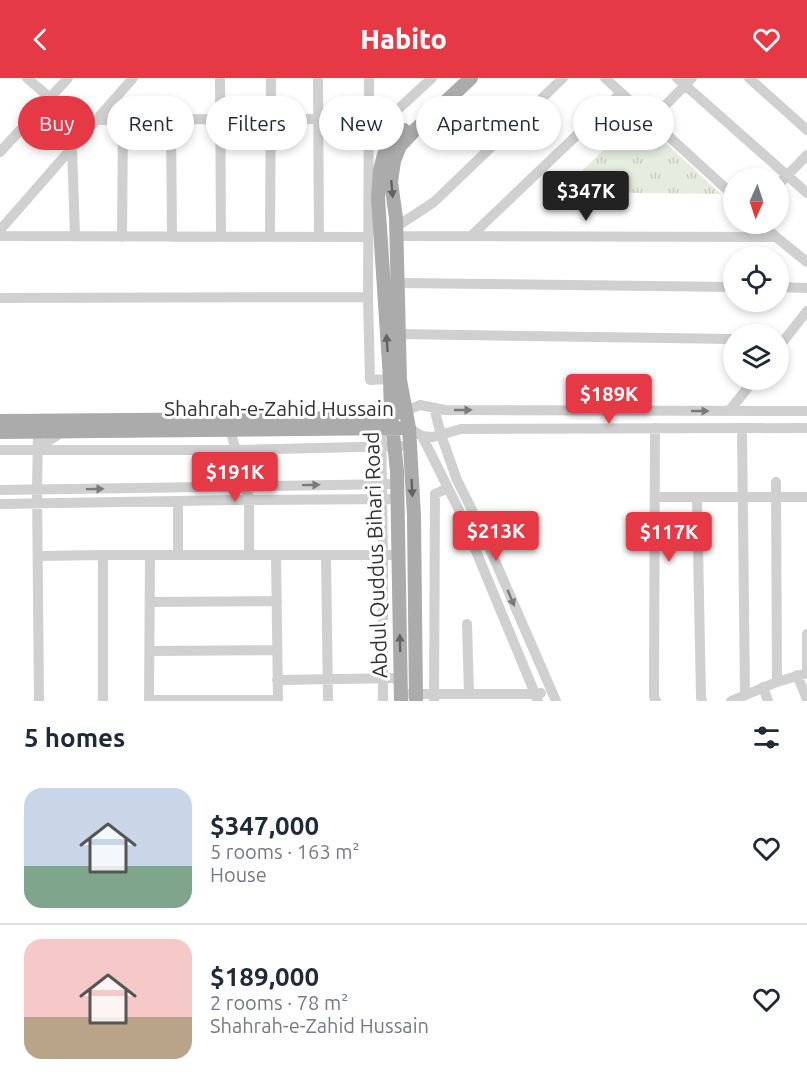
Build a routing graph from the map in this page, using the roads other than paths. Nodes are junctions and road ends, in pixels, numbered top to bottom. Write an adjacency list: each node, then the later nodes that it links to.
1 (27, 78): 16 (street)
2 (68, 78): 17 (street)
3 (133, 78): 26 (street)
4 (220, 78): 18 (street)
5 (271, 78): 19 (street)
6 (318, 78): 25 (street)
7 (369, 78): 20 (street)
8 (432, 78): 23 (street)
9 (456, 78): 30 (main road)
10 (471, 78): 33 (main road, Abdul Quddus Bihari Road)
11 (563, 78): 50 (street)
12 (604, 78): 15 (street)
13 (749, 78): 29 (street)
14 (684, 80): 22 (street); 44 (street)
15 (621, 93): 21 (street); 54 (street)
16 (48, 96)
17 (52, 96)
18 (220, 96)
19 (271, 96)
20 (369, 96)
21 (624, 96)
22 (671, 96)
23 (404, 104)
24 (307, 119): 25 (street)
25 (318, 119): 59 (street)
26 (96, 120): 27 (street)
27 (107, 120)
28 (18, 127): 31 (street)
29 (807, 130)
30 (404, 136)
31 (4, 139): 42 (street)
32 (674, 141): 47 (street)
33 (404, 142)
34 (69, 150): 49 (street)
35 (72, 150): 53 (street)
36 (123, 150): 55 (street)
37 (171, 150): 56 (street)
38 (220, 150): 57 (street)
39 (271, 150): 58 (street)
40 (369, 150): 60 (street)
41 (392, 150): 50 (main road, Abdul Quddus Bihari Road, one-way to 50); 73 (main road, Abdul Quddus Bihari Road, one-way to 41)
42 (0, 152)
43 (807, 155): 45 (street)
44 (778, 168)
45 (789, 174)
46 (789, 178): 48 (street)
47 (723, 186)
48 (807, 193)
49 (0, 230)
50 (396, 232): 54 (street); 63 (main road, Abdul Quddus Bihari Road)
51 (773, 234): 61 (street)
52 (0, 236): 53 (street)
53 (75, 236): 55 (street)
54 (471, 236): 61 (street)
55 (123, 237): 56 (street)
56 (172, 237): 57 (street)
57 (221, 237): 58 (street)
58 (270, 237): 59 (street)
59 (319, 237): 60 (street)
60 (368, 237): 67 (street)
61 (776, 237): 62 (street)
62 (807, 262)
63 (398, 283): 64 (street); 71 (main road, Abdul Quddus Bihari Road)
64 (723, 287)
65 (789, 287): 66 (street)
66 (807, 288)
67 (368, 297): 68 (street); 73 (street)
68 (0, 298)
69 (807, 311): 70 (street)
70 (789, 332)
71 (399, 334): 72 (street); 76 (main road, Abdul Quddus Bihari Road)
72 (723, 339)
73 (390, 380): 80 (main road, Abdul Quddus Bihari Road)
74 (746, 390): 77 (street)
75 (434, 408): 76 (street, Shahrah-e-Zahid Hussain); 77 (street, Shahrah-e-Zahid Hussain, one-way to 77); 89 (street)
76 (406, 411): 80 (main road, Shahrah-e-Zahid Hussain); 82 (main road, Abdul Quddus Bihari Road)
77 (729, 411): 78 (street, Shahrah-e-Zahid Hussain)
78 (807, 411)
79 (83, 421): 80 (main road, Shahrah-e-Zahid Hussain); 81 (main road, Shahrah-e-Zahid Hussain); 88 (street)
80 (387, 422): 82 (main road, Shahrah-e-Zahid Hussain); 86 (main road, Shahrah-e-Zahid Hussain); 92 (main road, Abdul Quddus Bihari Road)
81 (2, 428): 87 (main road, Shahrah-e-Zahid Hussain); 94 (street)
82 (410, 428): 90 (street, Shahrah-e-Zahid Hussain); 91 (main road, Abdul Quddus Bihari Road)
83 (655, 428): 84 (street); 89 (street); 103 (street)
84 (742, 428): 85 (street); 105 (street)
85 (807, 428)
86 (230, 429): 88 (main road, Shahrah-e-Zahid Hussain); 95 (street)
87 (38, 430): 88 (main road, Shahrah-e-Zahid Hussain); 94 (street)
88 (66, 430): 94 (street)
89 (441, 435): 90 (street); 138 (street, one-way to 138)
90 (422, 436): 100 (street)
91 (410, 446): 92 (street); 140 (main road, Abdul Quddus Bihari Road, one-way to 140)
92 (388, 447): 95 (street); 97 (street); 98 (main road, Abdul Quddus Bihari Road)
93 (0, 450): 94 (street)
94 (38, 450): 95 (street); 102 (street)
95 (235, 450): 99 (street)
96 (776, 482): 106 (street)
97 (382, 484): 98 (street); 99 (street, one-way to 97); 109 (street)
98 (396, 484): 108 (main road, Abdul Quddus Bihari Road)
99 (246, 486): 102 (street, one-way to 99); 110 (street)
100 (448, 488): 141 (street); 142 (street)
101 (0, 490): 102 (street)
102 (37, 490): 113 (street)
103 (654, 497): 104 (street); 144 (street)
104 (698, 497): 105 (street); 151 (street)
105 (743, 497): 106 (street); 137 (street)
106 (776, 497): 107 (street); 134 (street)
107 (807, 497)
108 (397, 498): 109 (street); 121 (main road, Abdul Quddus Bihari Road)
109 (382, 499): 110 (street); 120 (street)
110 (249, 500): 111 (street); 117 (street)
111 (178, 501): 113 (street); 116 (street)
112 (0, 504): 113 (street)
113 (37, 504): 122 (street)
114 (103, 555): 115 (street); 122 (street); 146 (street)
115 (150, 555): 116 (street); 124 (street)
116 (178, 555): 117 (street)
117 (249, 555): 118 (street)
118 (276, 555): 119 (street); 123 (street)
119 (326, 555): 120 (street); 132 (street)
120 (383, 555): 121 (street); 130 (street)
121 (398, 555): 131 (main road, Abdul Quddus Bihari Road, one-way to 121)
122 (38, 556): 145 (street)
123 (277, 601): 124 (street); 127 (street)
124 (150, 602): 128 (street)
125 (467, 624): 136 (street)
126 (807, 634): 129 (street)
127 (277, 650): 128 (street); 133 (street)
128 (150, 651): 147 (street)
129 (804, 673): 134 (street); 143 (street)
130 (382, 678): 131 (street); 132 (street); 150 (street)
131 (400, 678): 139 (main road, Abdul Quddus Bihari Road)
132 (328, 679): 133 (street); 149 (street)
133 (277, 680): 148 (street)
134 (777, 681): 135 (street)
135 (763, 687): 137 (street); 153 (street)
136 (469, 694): 141 (street); 142 (street)
137 (745, 694): 152 (street)
138 (553, 696): 142 (street)
139 (401, 698): 140 (street)
140 (416, 698): 141 (street)
141 (434, 698)
142 (536, 698)
143 (807, 699)
144 (652, 700)
145 (39, 701)
146 (103, 701)
147 (149, 701): 148 (street)
148 (278, 701)
149 (328, 701)
150 (382, 701)
151 (702, 701)
152 (731, 701)
153 (768, 701)

